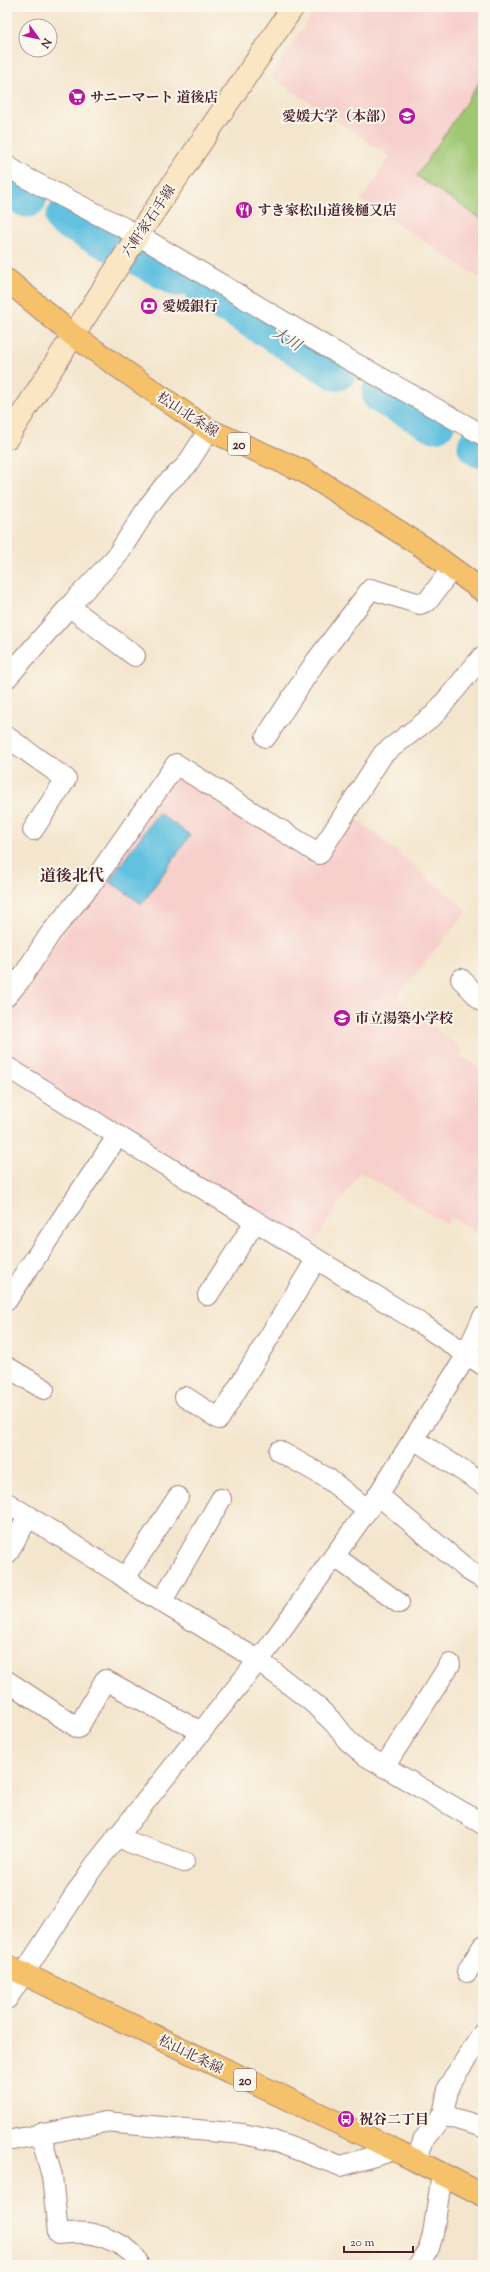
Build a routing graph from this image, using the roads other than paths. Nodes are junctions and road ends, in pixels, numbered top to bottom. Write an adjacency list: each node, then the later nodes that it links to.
1 (293, 7): 3 (main road, 六軒家石手線)
2 (7, 166): 3 (street)
3 (138, 235): 5 (main road, 六軒家石手線); 7 (street)
4 (7, 280): 5 (main road, 松山北条線 / 20)
5 (74, 336): 6 (main road, 松山北条線 / 20); 8 (main road, 六軒家石手線)
6 (209, 430): 9 (main road, 松山北条線 / 20); 11 (street)
7 (483, 435)
8 (7, 438)
9 (452, 568): 10 (main road, 松山北条線 / 20); 16 (street)
10 (483, 591)
11 (70, 607): 13 (street); 14 (street)
12 (483, 655): 19 (street)
13 (135, 656)
14 (7, 678)
15 (7, 737): 17 (street)
16 (266, 737)
17 (33, 830)
18 (461, 979): 20 (street)
19 (7, 996)
20 (483, 1002)
21 (7, 1067): 22 (street)
22 (118, 1137): 23 (street); 26 (street)
23 (255, 1222): 24 (street); 25 (street)
24 (316, 1260): 28 (street); 32 (street)
25 (208, 1295)
26 (7, 1300)
27 (483, 1318): 28 (street)
28 (466, 1353): 29 (street); 33 (street)
29 (483, 1366)
30 (7, 1367): 31 (street)
31 (44, 1389)
32 (185, 1397)
33 (414, 1439): 35 (street); 38 (street)
34 (279, 1451): 38 (street)
35 (483, 1484)
36 (178, 1497): 43 (street)
37 (222, 1499): 45 (street)
38 (373, 1502): 42 (street); 44 (street)
39 (7, 1503): 40 (street)
40 (29, 1516): 41 (street); 43 (street)
41 (7, 1554)
42 (334, 1556): 46 (street); 47 (street)
43 (125, 1578): 45 (street)
44 (483, 1579)
45 (162, 1601): 47 (street)
46 (399, 1603)
47 (258, 1660): 50 (street); 51 (street)
48 (450, 1664): 51 (street)
49 (7, 1682): 50 (street)
50 (201, 1732): 53 (street)
51 (384, 1767): 52 (street)
52 (483, 1824)
53 (118, 1835): 54 (street); 56 (street)
54 (184, 1862)
55 (483, 1946): 57 (street)
56 (15, 1970): 58 (street); 64 (main road, 松山北条線 / 20)
57 (467, 1972)
58 (7, 1999)
59 (483, 2033): 60 (street)
60 (443, 2115): 61 (street); 65 (street)
61 (483, 2127)
62 (40, 2134): 63 (street); 64 (street); 68 (street)
63 (7, 2141)
64 (395, 2150): 65 (main road, 松山北条線 / 20)
65 (416, 2160): 66 (main road, 松山北条線 / 20)
66 (442, 2174): 67 (main road, 松山北条線 / 20); 69 (street)
67 (483, 2194)
68 (138, 2265)
69 (419, 2265)

